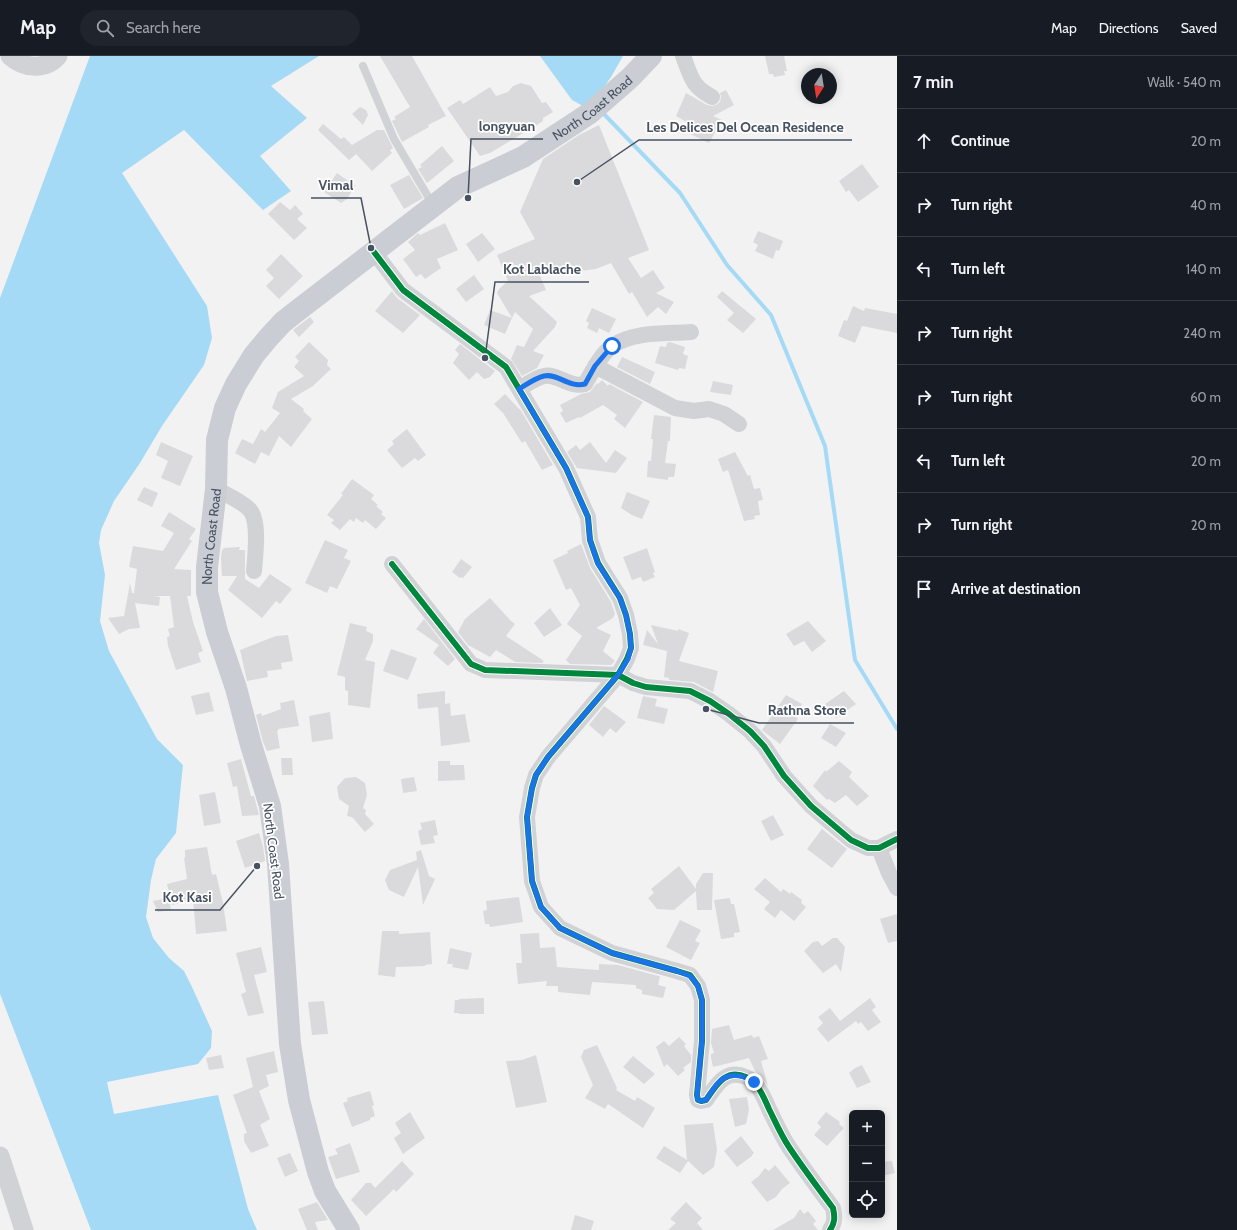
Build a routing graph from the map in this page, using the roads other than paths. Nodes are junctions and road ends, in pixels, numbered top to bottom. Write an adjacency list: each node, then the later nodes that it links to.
1 (10, 56): 2 (street)
2 (58, 56)
3 (651, 56): 7 (main road, North Coast Road)
4 (683, 56): 6 (street)
5 (363, 66): 7 (lane)
6 (712, 97)
7 (434, 205): 8 (main road, North Coast Road)
8 (374, 252): 11 (street); 13 (main road, North Coast Road)
9 (691, 332): 10 (street)
10 (595, 366): 11 (street); 12 (street)
11 (519, 389): 16 (street)
12 (739, 424)
13 (216, 489): 15 (street); 23 (main road, North Coast Road)
14 (392, 564): 16 (street)
15 (254, 571)
16 (618, 675): 18 (street); 21 (street)
17 (897, 839): 18 (street)
18 (879, 848): 19 (street)
19 (897, 888)
20 (0, 1156): 22 (street)
21 (834, 1228)
22 (24, 1230)
23 (349, 1230)

